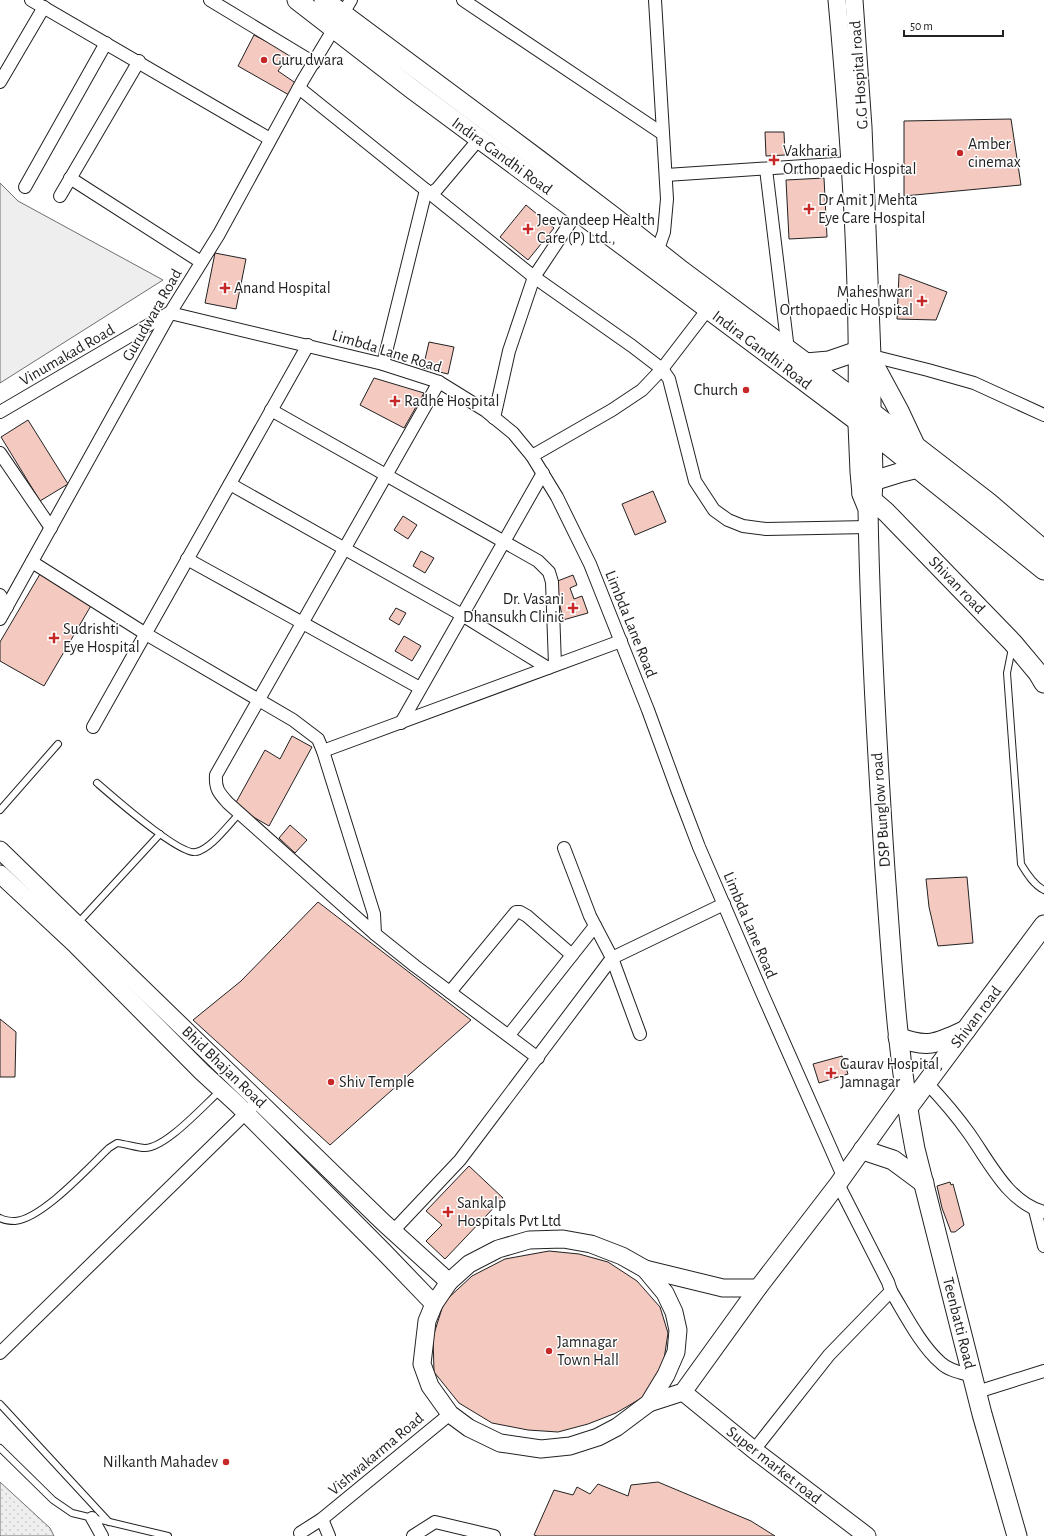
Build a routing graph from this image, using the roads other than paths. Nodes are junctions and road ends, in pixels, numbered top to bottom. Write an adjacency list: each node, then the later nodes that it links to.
1 (32, 0): 9 (street)
2 (210, 0): 13 (street)
3 (297, 0): 10 (main road, Indira Gandhi Road)
4 (324, 0): 10 (main road, Indira Gandhi Road)
5 (463, 0): 17 (street)
6 (655, 0): 17 (street)
7 (837, 0): 16 (main road, G.G Hospital road)
8 (854, 0): 16 (main road, G.G Hospital road)
9 (44, 7): 11 (street); 14 (street)
10 (343, 14): 13 (street, Gurudwara Road); 19 (main road, Indira Gandhi Road); 28 (main road, Indira Gandhi Road)
11 (106, 42): 12 (street); 24 (street)
12 (139, 61): 18 (street); 23 (street)
13 (314, 63): 15 (street, Gurudwara Road)
14 (0, 82)
15 (299, 88): 18 (street, Gurudwara Road); 25 (street)
16 (855, 128): 20 (main road, G.G Hospital road); 35 (main road, G.G Hospital road)
17 (663, 134): 22 (street)
18 (270, 138): 29 (street, Gurudwara Road)
19 (479, 138): 25 (street); 27 (main road, Indira Gandhi Road)
20 (850, 163): 21 (street); 35 (main road, G.G Hospital road)
21 (766, 169): 22 (street); 34 (street)
22 (666, 175): 28 (street)
23 (70, 178): 26 (street); 29 (street)
24 (24, 187)
25 (428, 192): 30 (street); 37 (street)
26 (60, 196)
27 (578, 211): 30 (street); 31 (main road, Indira Gandhi Road)
28 (657, 252): 34 (main road, Indira Gandhi Road)
29 (201, 262): 32 (street, Gurudwara Road)
30 (534, 277): 38 (street); 44 (street)
31 (708, 309): 38 (street); 45 (main road, Indira Gandhi Road)
32 (170, 312): 33 (street, Limbda Lane Road); 42 (street, Vinumakad Road); 54 (street, Gurudwara Road)
33 (308, 345): 37 (street, Limbda Lane Road); 41 (street)
34 (788, 350): 36 (main road, Indira Gandhi Road)
35 (867, 356): 36 (main road); 40 (main road, G.G Hospital road); 43 (street); 45 (main road, G.G Hospital road); 46 (main road)
36 (806, 363): 40 (main road, Indira Gandhi Road)
37 (383, 364): 39 (street, Limbda Lane Road)
38 (662, 369): 48 (street); 53 (street)
39 (439, 382): 44 (street, Limbda Lane Road); 51 (street)
40 (857, 401): 45 (main road, DSP Bunglow road)
41 (271, 410): 51 (street); 52 (street)
42 (0, 412)
43 (1044, 415)
44 (494, 418): 48 (street, Limbda Lane Road)
45 (866, 423): 46 (main road); 49 (main road); 53 (main road, DSP Bunglow road)
46 (916, 447): 57 (main road)
47 (0, 453): 54 (street)
48 (532, 456): 50 (street, Limbda Lane Road)
49 (918, 468): 53 (main road); 60 (main road)
50 (543, 473): 55 (street); 67 (street, Limbda Lane Road)
51 (387, 475): 55 (street); 56 (street)
52 (230, 484): 56 (street); 58 (street)
53 (869, 502): 68 (main road, Shivan road); 96 (main road, DSP Bunglow road)
54 (51, 528): 59 (street, Gurudwara Road)
55 (504, 542): 63 (street); 69 (street)
56 (345, 549): 63 (street); 65 (street)
57 (1044, 550)
58 (187, 559): 65 (street); 66 (street)
59 (32, 562): 62 (street, Gurudwara Road); 66 (street)
60 (1044, 570)
61 (0, 595): 62 (street)
62 (7, 607): 64 (street, Gurudwara Road)
63 (462, 616): 69 (street); 71 (street)
64 (0, 619)
65 (303, 624): 71 (street); 72 (street)
66 (146, 634): 72 (street); 74 (street)
67 (621, 641): 69 (street); 85 (street, Limbda Lane Road)
68 (1013, 643): 70 (main road, Shivan road); 84 (lane)
69 (552, 667): 73 (street)
70 (1044, 683)
71 (420, 688): 73 (street)
72 (259, 700): 76 (street); 79 (street)
73 (401, 723): 76 (street)
74 (93, 727)
75 (58, 744): 78 (lane)
76 (323, 751): 89 (street)
77 (97, 783): 80 (lane)
78 (0, 810)
79 (239, 814): 80 (lane); 89 (street)
80 (160, 834): 86 (lane)
81 (564, 848): 88 (street)
82 (0, 850): 86 (main road, Bhid Bhajan Road)
83 (0, 874): 99 (main road, Bhid Bhajan Road)
84 (1044, 890)
85 (724, 904): 91 (street); 105 (street, Limbda Lane Road)
86 (77, 924): 101 (main road, Bhid Bhajan Road)
87 (1044, 925): 93 (main road, Shivan road)
88 (595, 926): 90 (street); 91 (street)
89 (375, 934): 92 (street)
90 (572, 955): 92 (street); 95 (street)
91 (612, 958): 94 (street); 97 (street)
92 (450, 992): 95 (street)
93 (967, 1030): 96 (main road); 98 (main road, Shivan road)
94 (640, 1034)
95 (509, 1035): 97 (street)
96 (898, 1037): 100 (main road, DSP Bunglow road)
97 (538, 1058): 109 (street)
98 (927, 1083): 102 (main road, Shivan road); 107 (street)
99 (221, 1089): 103 (main road, Bhid Bhajan Road); 108 (lane)
100 (905, 1090): 102 (main road, DSP Bunglow road); 104 (main road)
101 (258, 1101): 103 (street); 109 (main road, Bhid Bhajan Road)
102 (907, 1109): 106 (main road, Teenbatti Road)
103 (246, 1113): 115 (main road, Bhid Bhajan Road); 116 (street)
104 (863, 1150): 105 (main road); 106 (main road)
105 (840, 1180): 113 (main road); 114 (street, Limbda Lane Road)
106 (924, 1183): 118 (main road, Teenbatti Road)
107 (1040, 1211): 110 (street)
108 (0, 1218)
109 (393, 1231): 112 (main road, Bhid Bhajan Road)
110 (1044, 1246)
111 (645, 1269): 112 (main road); 113 (main road); 120 (main road)
112 (449, 1282): 115 (main road)
113 (758, 1288): 119 (main road)
114 (891, 1292): 118 (street, Limbda Lane Road); 124 (street)
115 (434, 1304): 122 (main road)
116 (0, 1353)
117 (1044, 1371): 118 (street)
118 (975, 1384): 135 (main road, Teenbatti Road)
119 (682, 1392): 120 (main road); 124 (main road, Super market road)
120 (649, 1403): 122 (main road)
121 (0, 1404): 127 (lane)
122 (450, 1414): 126 (street, Vishwakarma Road)
123 (0, 1448): 125 (lane)
124 (754, 1450): 134 (main road, Super market road)
125 (92, 1518): 127 (lane); 129 (street)
126 (322, 1519): 128 (street, Vishwakarma Road); 131 (street)
127 (110, 1523): 130 (lane)
128 (298, 1535)
129 (102, 1536)
130 (168, 1536)
131 (329, 1536)
132 (413, 1536): 133 (street)
133 (494, 1536)
134 (867, 1536)
135 (1017, 1536)

